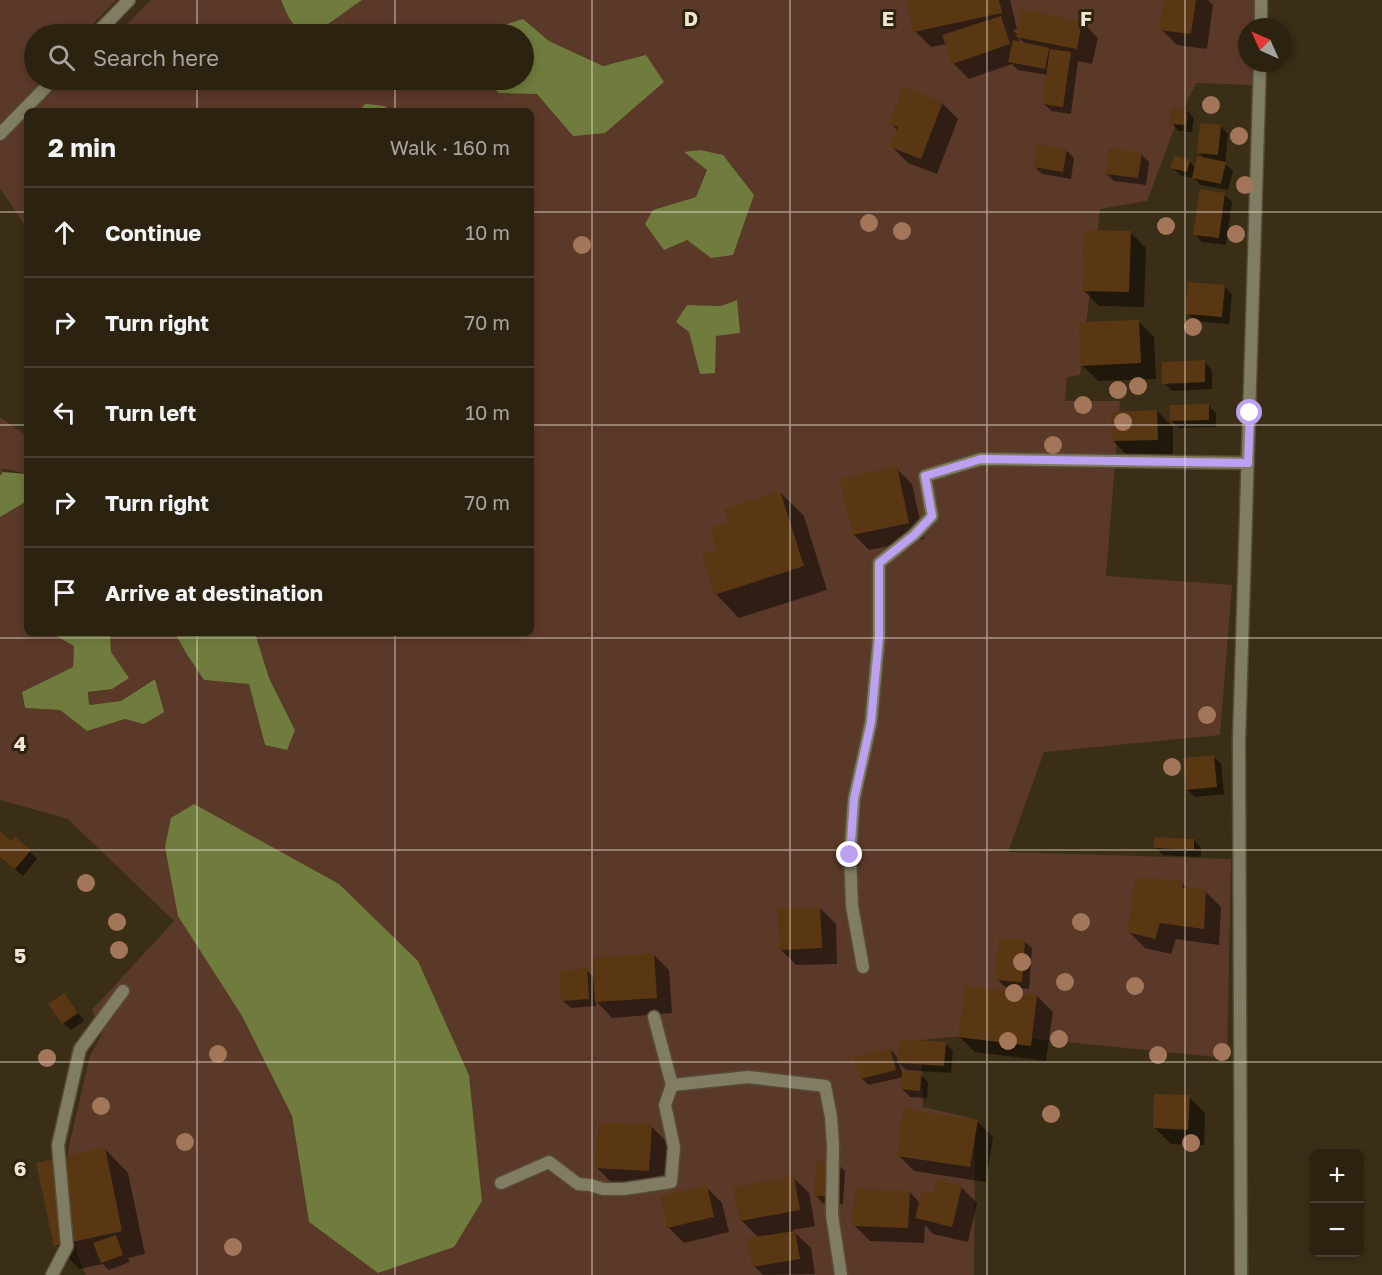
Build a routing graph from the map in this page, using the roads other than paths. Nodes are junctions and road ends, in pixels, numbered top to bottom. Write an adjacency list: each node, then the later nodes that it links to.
1 (129, 0): 4 (street)
2 (1262, 0): 3 (street)
3 (1261, 18)
4 (106, 24)
5 (1260, 72): 10 (street)
6 (43, 90): 7 (street)
7 (26, 108)
8 (24, 110): 9 (street)
9 (0, 134)
10 (1248, 463): 11 (street); 18 (street)
11 (863, 967)
12 (123, 991): 16 (street)
13 (654, 1017): 14 (street)
14 (672, 1085): 15 (street); 17 (street)
15 (501, 1183)
16 (52, 1275)
17 (841, 1275)
18 (1241, 1275)

